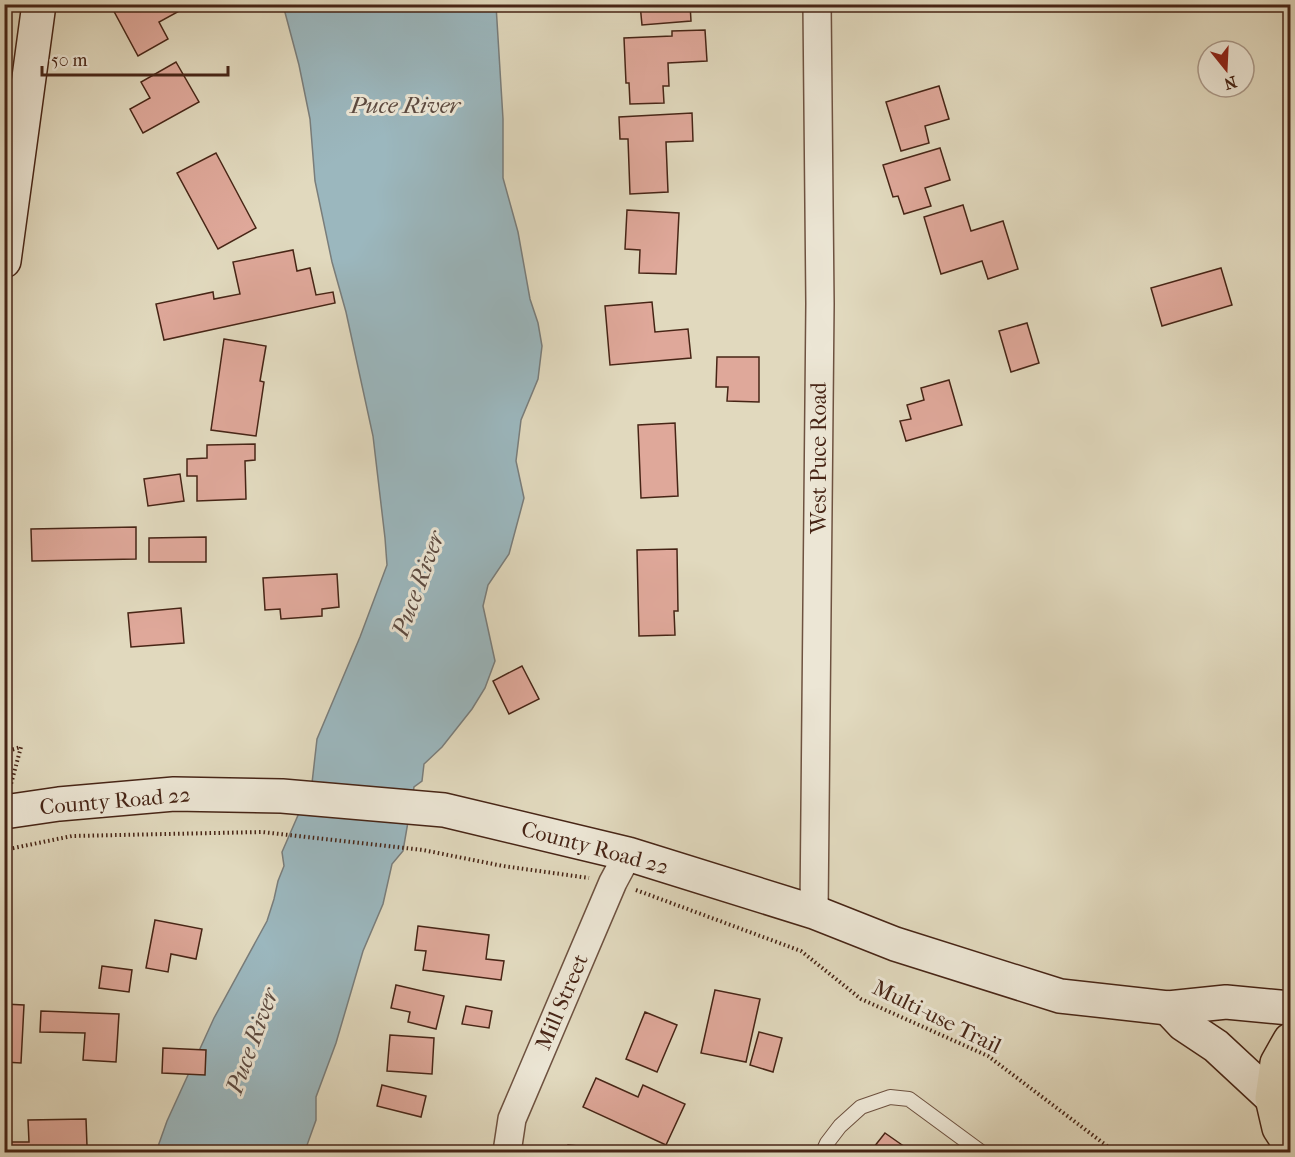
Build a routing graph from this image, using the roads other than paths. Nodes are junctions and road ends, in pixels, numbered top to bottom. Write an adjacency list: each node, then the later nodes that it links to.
1 (39, 4): 3 (main road)
2 (817, 4): 6 (street, West Puce Road)
3 (4, 261)
4 (4, 812): 5 (main road, County Road 22)
5 (621, 868): 6 (main road, County Road 22); 12 (street, Mill Street)
6 (814, 912): 7 (main road, County Road 22)
7 (1168, 1008): 8 (main road, County Road 22); 10 (main road)
8 (1290, 1008)
9 (1290, 1040): 10 (main road)
10 (1272, 1098): 11 (main road)
11 (1290, 1145)
12 (507, 1152)
13 (823, 1152): 14 (lane)
14 (981, 1152)

